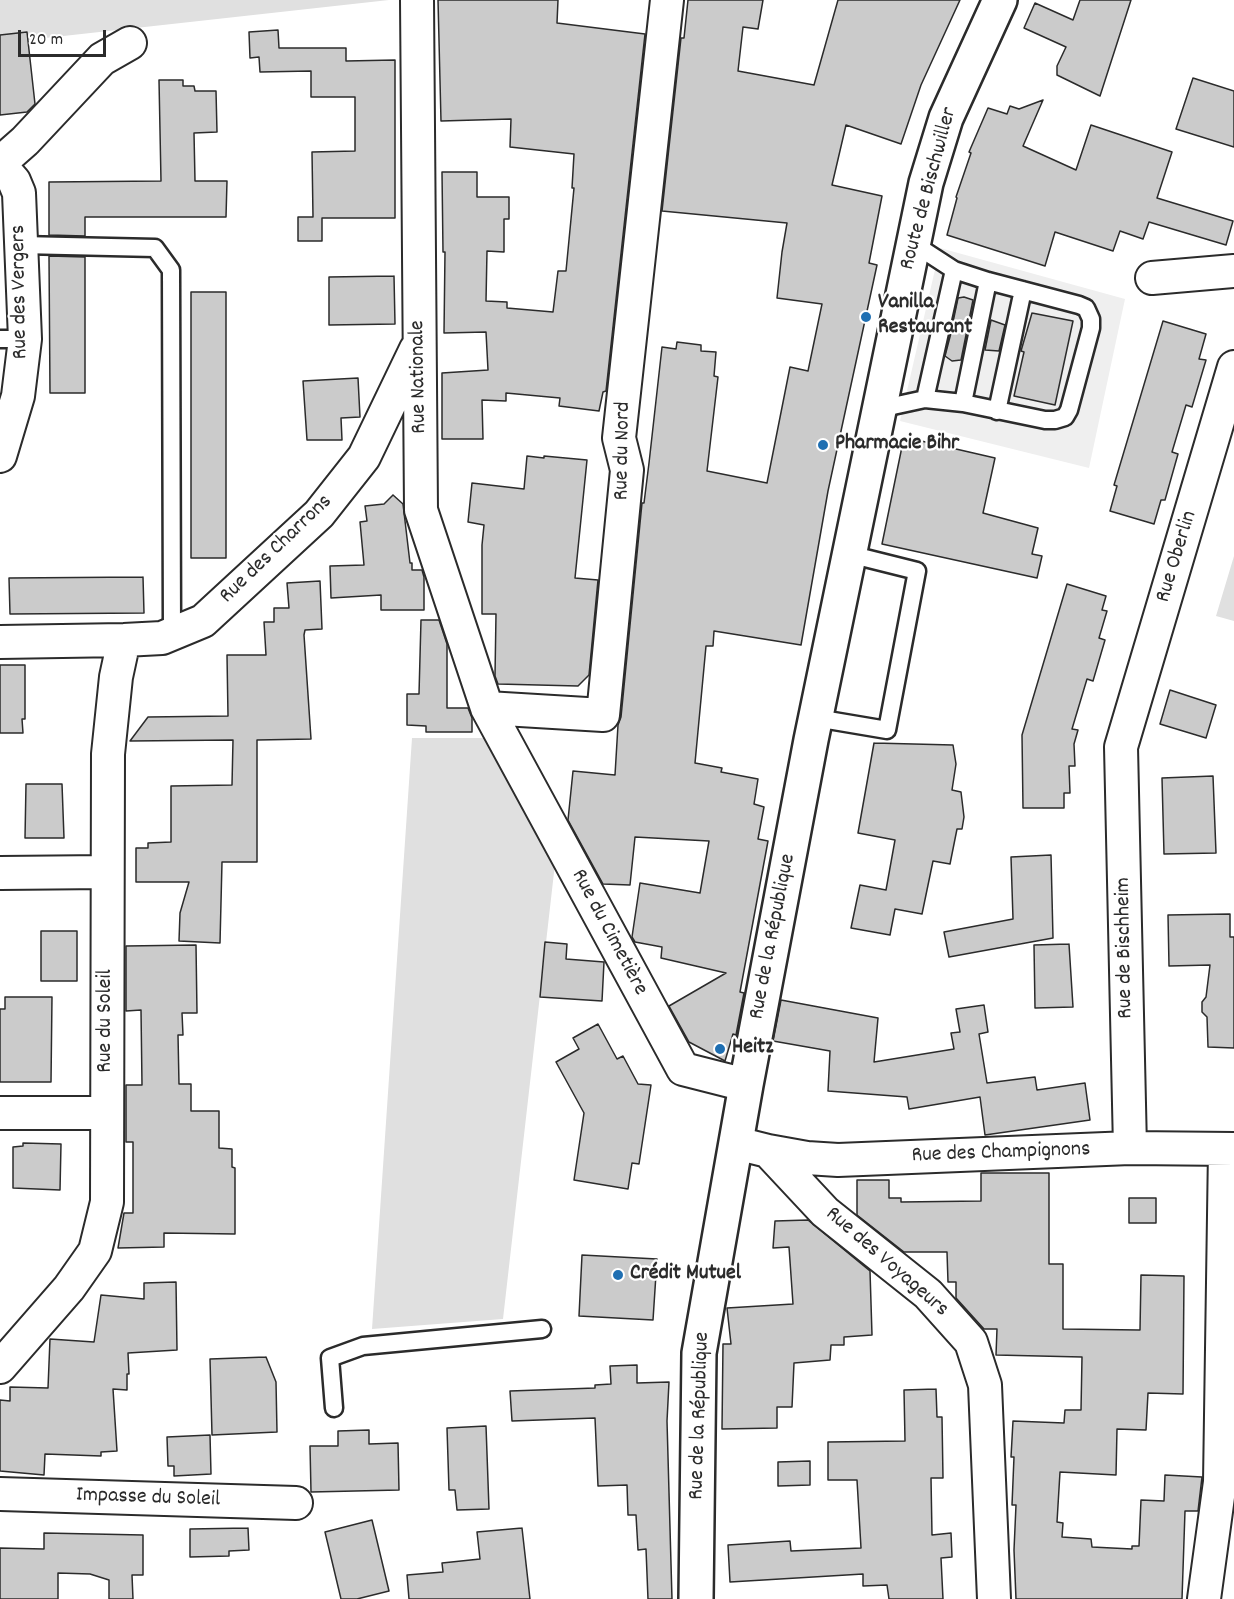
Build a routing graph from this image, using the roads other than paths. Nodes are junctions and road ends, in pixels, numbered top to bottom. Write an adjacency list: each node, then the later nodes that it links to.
1 (417, 0): 15 (street, Rue Nationale)
2 (667, 0): 27 (street, Rue du Nord)
3 (1000, 0): 7 (main road, Route de Bischwiller)
4 (130, 43): 5 (street)
5 (0, 163)
6 (0, 169): 8 (street, Rue des Vergers)
7 (914, 244): 9 (lane); 19 (main road, Route de Bischwiller)
8 (21, 245): 14 (street, Rue des Vergers); 24 (lane)
9 (954, 270): 12 (lane); 17 (lane)
10 (1234, 271): 11 (street)
11 (1152, 278)
12 (988, 281): 13 (lane); 18 (lane)
13 (1023, 290): 20 (lane); 20 (lane)
14 (13, 339): 21 (street, Rue des Vergers)
15 (420, 341): 24 (street, Rue des Charrons); 27 (street, Rue Nationale)
16 (1234, 367): 30 (street, Rue Oberlin)
17 (925, 399): 18 (lane); 19 (lane)
18 (963, 403): 20 (lane)
19 (879, 409): 23 (main road, Route de Bischwiller)
20 (997, 411)
21 (5, 425): 22 (street, Rue des Vergers)
22 (0, 456)
23 (849, 554): 28 (main road, Route de Bischwiller); 28 (lane)
24 (172, 634): 25 (street, Rue des Charrons)
25 (124, 640): 26 (street, Rue des Charrons); 31 (street, Rue du Soleil)
26 (0, 642)
27 (487, 708): 29 (street, Rue Nationale)
28 (813, 729): 33 (main road, Rue de la République)
29 (504, 738): 33 (street, Rue du Cimetière)
30 (1121, 747): 37 (street, Rue de Bischheim)
31 (106, 872): 32 (street); 35 (street, Rue du Soleil)
32 (0, 873)
33 (746, 1085): 36 (main road, Rue de la République)
34 (0, 1113): 35 (street)
35 (107, 1113): 41 (street, Rue du Soleil)
36 (736, 1143): 39 (street); 46 (main road, Rue de la République)
37 (1130, 1148): 38 (street, Rue des Champignons); 39 (street, Rue des Champignons)
38 (1229, 1149): 42 (street)
39 (768, 1151): 47 (street, Rue des Voyageurs)
40 (542, 1329): 43 (lane)
41 (3, 1361)
42 (1228, 1372): 48 (street)
43 (334, 1408)
44 (0, 1494): 45 (street, Impasse du Soleil)
45 (296, 1503)
46 (696, 1599)
47 (994, 1599)
48 (1204, 1599)

